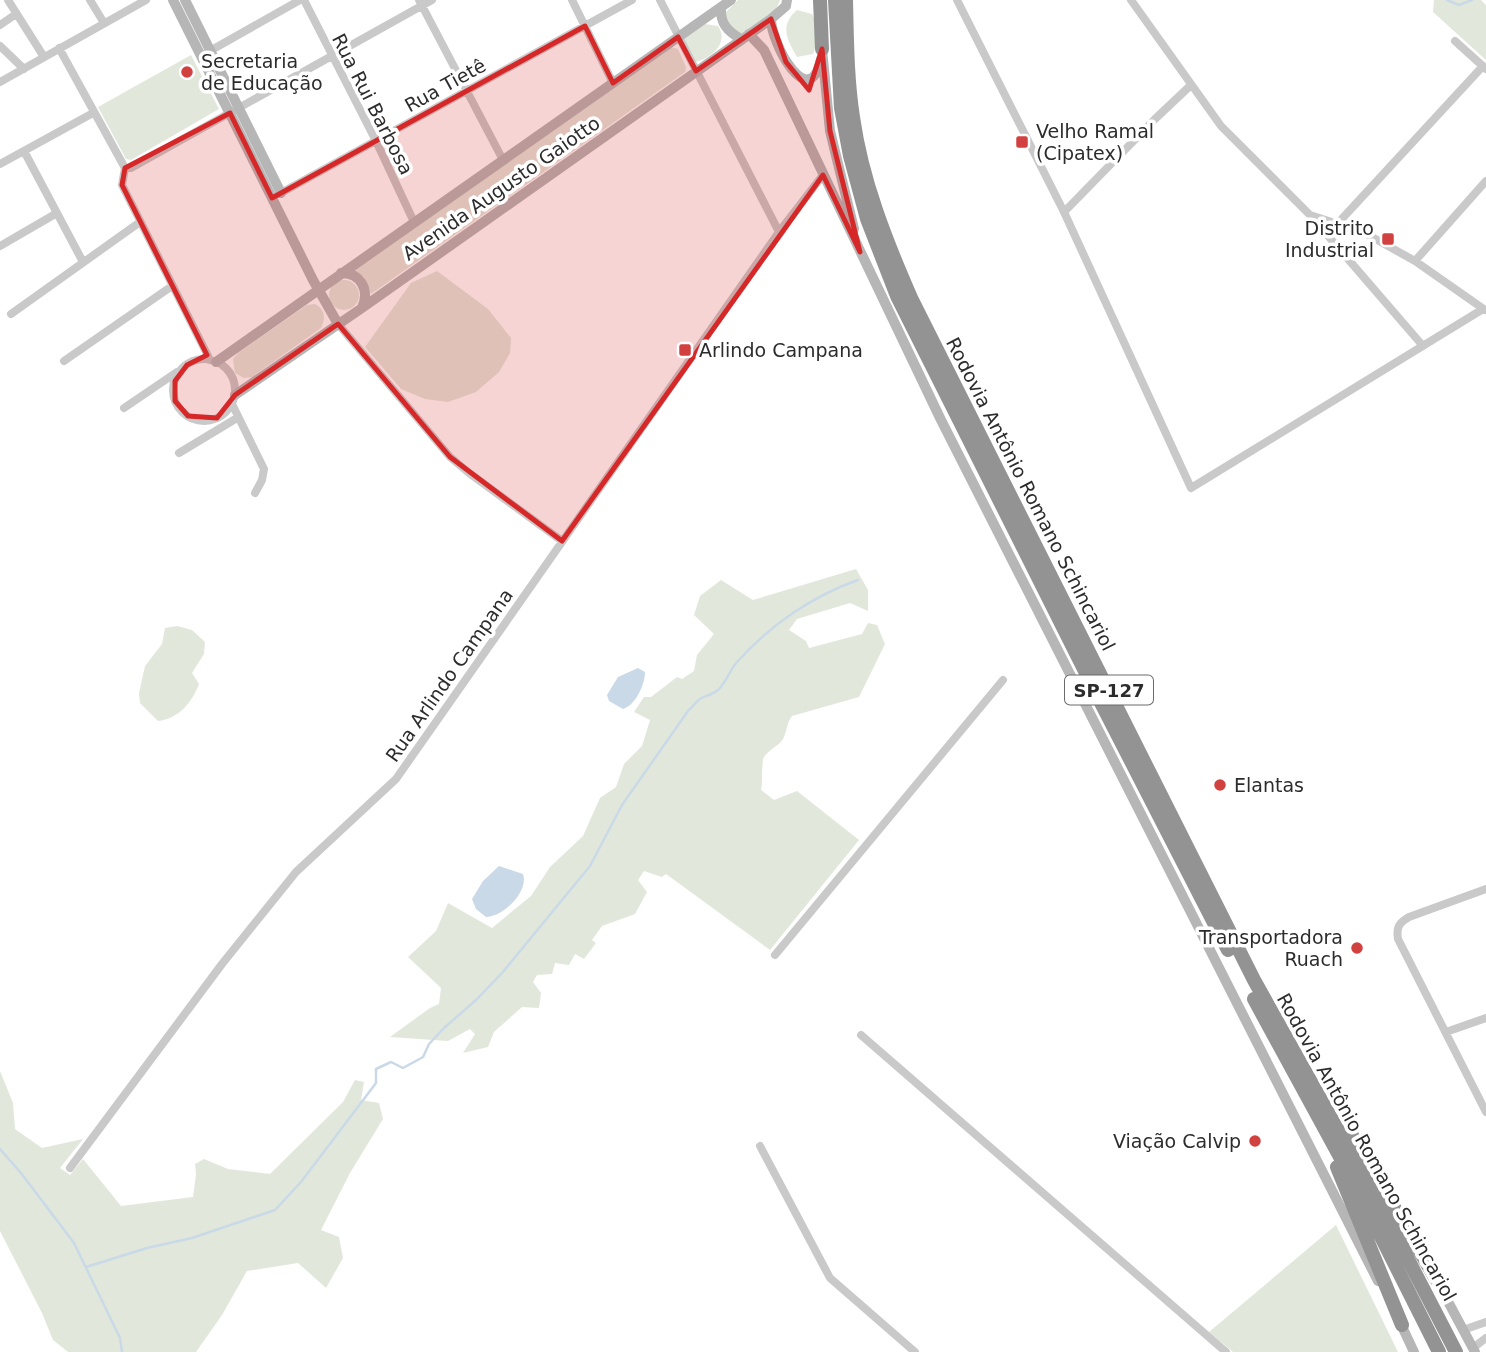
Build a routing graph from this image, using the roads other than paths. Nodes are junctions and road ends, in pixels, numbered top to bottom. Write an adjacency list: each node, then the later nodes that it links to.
1 (8, 0): 19 (street)
2 (90, 0): 21 (street)
3 (146, 0): 21 (street)
4 (173, 0): 30 (street)
5 (185, 0): 30 (street)
6 (302, 0): 30 (street); 31 (street, Rua Rui Barbosa)
7 (432, 0): 17 (street)
8 (572, 0): 23 (street)
9 (632, 0): 23 (street, Rua Tietê)
10 (660, 0): 24 (street)
11 (820, 0): 29 (highway)
12 (835, 0): 86 (highway, Rodovia Antônio Romano Schincariol / SP-127)
13 (846, 0): 85 (highway, Rodovia Antônio Romano Schincariol / SP-127)
14 (957, 0): 50 (street)
15 (1130, 0): 38 (street)
16 (788, 2): 20 (street, Avenida Augusto Gaiotto)
17 (421, 3): 31 (street); 39 (street)
18 (726, 3): 24 (street, Avenida Augusto Gaiotto); 25 (street)
19 (16, 14): 22 (street); 32 (street)
20 (771, 19): 25 (street, Avenida Augusto Gaiotto); 29 (street)
21 (104, 23): 28 (street)
22 (0, 24)
23 (585, 26): 37 (street); 39 (street, Rua Tietê)
24 (678, 37): 35 (street); 37 (street, Avenida Augusto Gaiotto)
25 (745, 37): 35 (street, Avenida Augusto Gaiotto); 47 (street)
26 (1455, 41): 34 (street)
27 (0, 46): 33 (street)
28 (59, 48): 32 (street); 41 (street)
29 (822, 49): 59 (street)
30 (206, 53): 40 (street)
31 (332, 56): 40 (street); 42 (street, Rua Rui Barbosa)
32 (44, 57): 33 (street)
33 (24, 68): 36 (street)
34 (1484, 68): 55 (street)
35 (696, 71): 56 (street); 65 (street, Avenida Augusto Gaiotto)
36 (0, 82)
37 (613, 83): 44 (street, Avenida Augusto Gaiotto)
38 (1191, 85): 50 (street); 52 (street)
39 (466, 92): 42 (street, Rua Tietê); 44 (street)
40 (234, 110): 46 (street); 49 (street)
41 (93, 113): 43 (street); 46 (street)
42 (376, 141): 49 (street, Rua Tietê); 54 (street, Rua Rui Barbosa)
43 (24, 151): 45 (street); 51 (street)
44 (503, 160): 54 (street, Avenida Augusto Gaiotto)
45 (0, 164)
46 (125, 167): 53 (street)
47 (823, 175): 56 (street, Rua Arlindo Campana); 59 (street)
48 (1486, 181): 60 (street)
49 (277, 196): 64 (street)
50 (1063, 212): 69 (street)
51 (57, 214): 58 (street); 61 (street)
52 (1310, 215): 55 (street); 57 (street)
53 (140, 222): 61 (street); 63 (street)
54 (414, 222): 62 (street, Avenida Augusto Gaiotto)
55 (1338, 223): 57 (street); 60 (street)
56 (779, 232): 78 (street, Rua Arlindo Campana)
57 (1327, 235): 69 (street)
58 (0, 246)
59 (860, 252): 92 (street)
60 (1415, 261): 66 (street)
61 (83, 262): 67 (street)
62 (341, 273): 64 (street, Avenida Augusto Gaiotto); 65 (street)
63 (172, 285): 70 (street); 71 (street)
64 (316, 285): 68 (street); 71 (street, Avenida Augusto Gaiotto)
65 (362, 308): 68 (street, Avenida Augusto Gaiotto)
66 (1484, 310): 69 (street)
67 (11, 314)
68 (338, 324): 73 (street, Avenida Augusto Gaiotto); 78 (street)
69 (1423, 346)
70 (64, 361)
71 (213, 361): 72 (street); 73 (street)
72 (183, 369): 73 (street); 74 (street)
73 (233, 399): 75 (street)
74 (124, 408)
75 (237, 418): 76 (street); 77 (street)
76 (179, 453)
77 (255, 492)
78 (562, 541): 89 (street, Rua Arlindo Campana)
79 (1003, 680): 81 (street)
80 (1486, 889): 83 (street)
81 (775, 955)
82 (1486, 1018): 83 (street)
83 (1446, 1032): 87 (street)
84 (861, 1035): 97 (street)
85 (1291, 1044): 90 (highway); 100 (highway, Rodovia Antônio Romano Schincariol / SP-127)
86 (1312, 1108): 92 (highway); 99 (highway, Rodovia Antônio Romano Schincariol / SP-127)
87 (1486, 1112)
88 (760, 1146): 96 (street)
89 (70, 1168)
90 (1436, 1279): 93 (street)
91 (1485, 1324): 93 (street)
92 (1402, 1325): 98 (street)
93 (1463, 1330): 95 (street)
94 (1486, 1338): 95 (street)
95 (1474, 1350)
96 (915, 1352)
97 (1226, 1352)
98 (1414, 1352)
99 (1439, 1352)
100 (1456, 1352)

